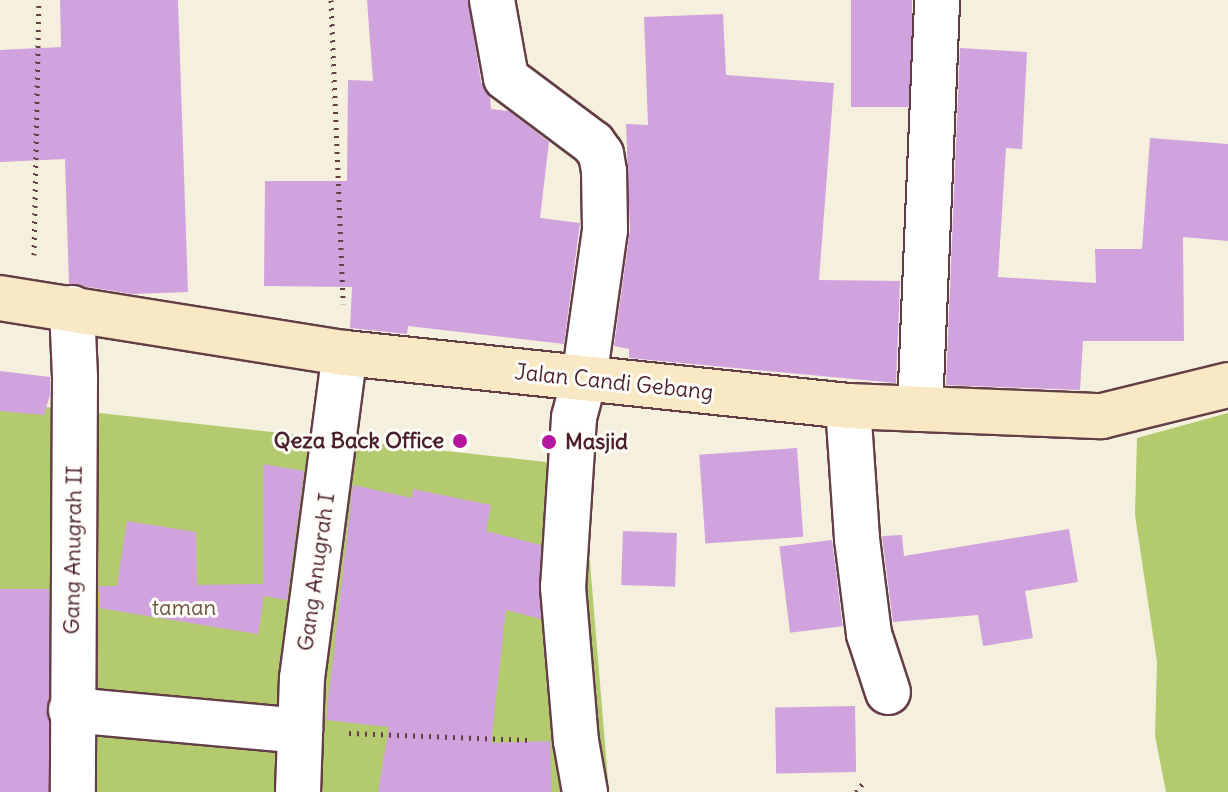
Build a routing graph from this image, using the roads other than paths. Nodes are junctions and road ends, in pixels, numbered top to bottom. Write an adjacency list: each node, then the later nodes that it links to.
1 (492, 0): 5 (street)
2 (937, 0): 8 (street)
3 (35, 303): 4 (main road, Jalan Candi Gebang); 10 (street, Gang Anugrah II)
4 (345, 353): 5 (main road, Jalan Candi Gebang); 11 (street, Gang Anugrah I)
5 (584, 380): 7 (main road, Jalan Candi Gebang); 14 (street)
6 (1228, 385): 8 (main road, Jalan Candi Gebang)
7 (848, 406): 8 (main road, Jalan Candi Gebang); 9 (street)
8 (920, 409)
9 (888, 692)
10 (71, 710): 11 (street); 12 (street, Gang Anugrah II)
11 (300, 731): 13 (street, Gang Anugrah I)
12 (73, 792)
13 (298, 792)
14 (585, 792)

